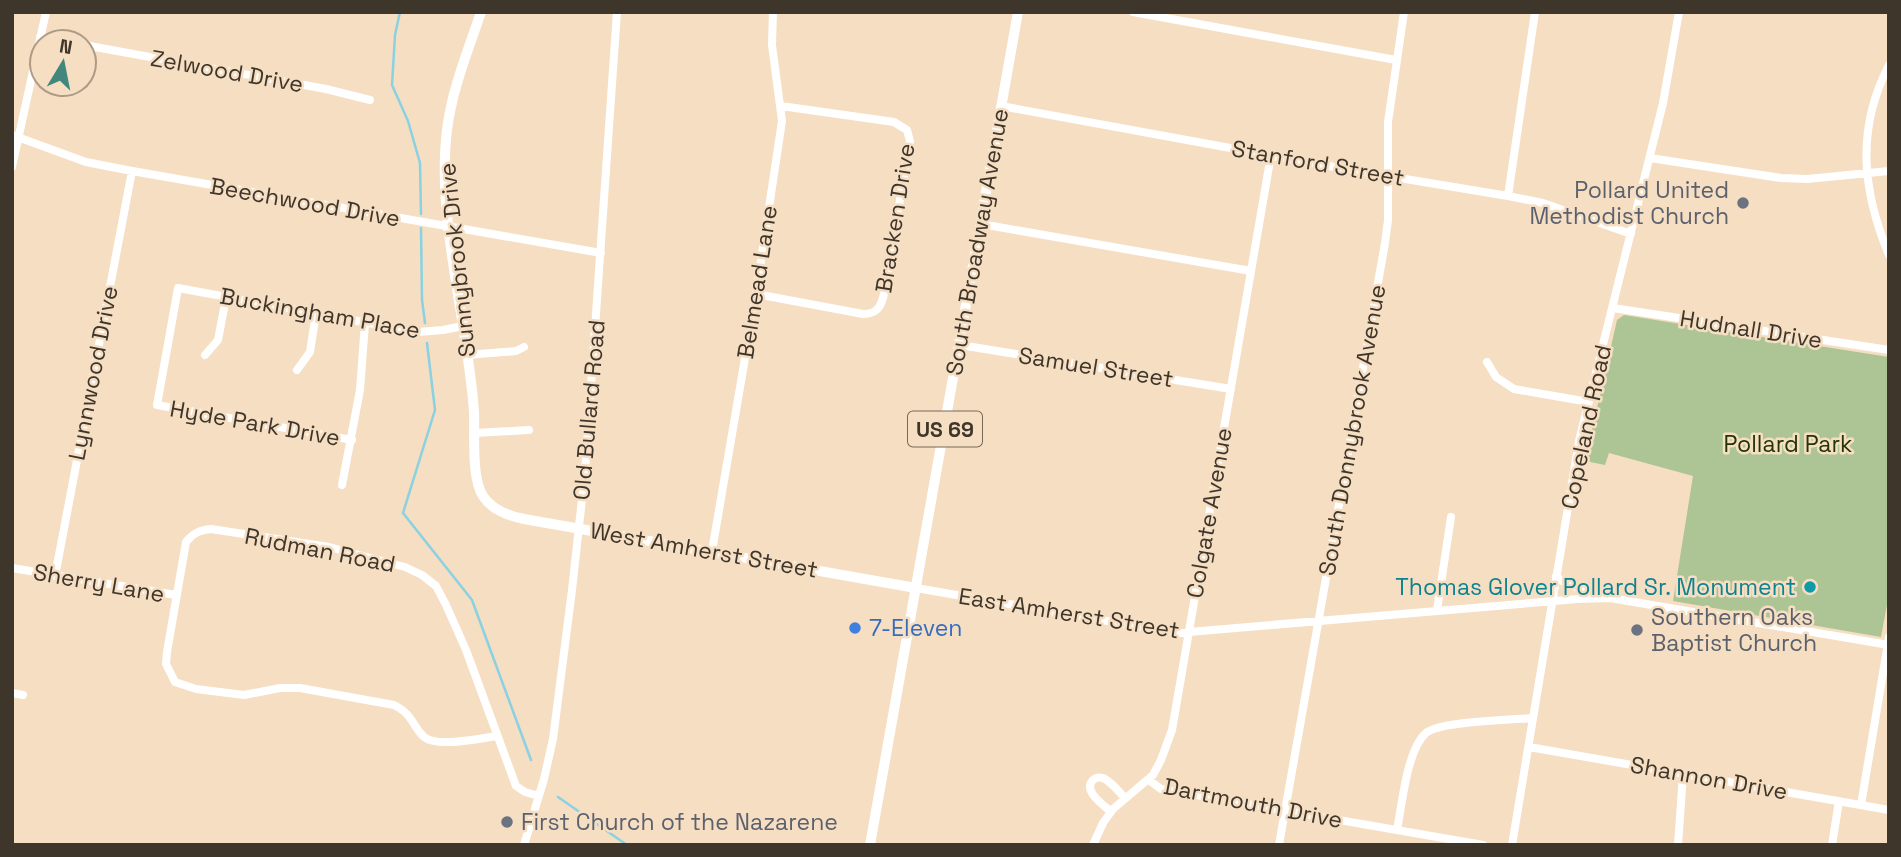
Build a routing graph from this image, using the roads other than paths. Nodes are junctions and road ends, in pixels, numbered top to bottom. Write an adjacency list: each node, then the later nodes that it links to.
1 (481, 12): 26 (main road, Sunnybrook Drive)
2 (617, 12): 28 (street, Old Bullard Road)
3 (773, 12): 14 (street, Belmead Lane)
4 (1018, 12): 15 (main road, South Broadway Avenue / US 69)
5 (1133, 12): 10 (street)
6 (1404, 12): 10 (street, South Donnybrook Avenue)
7 (1535, 12): 24 (street)
8 (1679, 12): 18 (street, Copeland Road)
9 (98, 48): 13 (street, Zelwood Drive)
10 (1396, 60): 23 (street, South Donnybrook Avenue)
11 (1889, 65): 22 (street)
12 (28, 84): 16 (street)
13 (370, 100)
14 (781, 106): 31 (street, Belmead Lane); 31 (street, Bracken Drive)
15 (1001, 106): 17 (street, Stanford Street); 25 (main road, South Broadway Avenue / US 69)
16 (15, 135): 19 (street); 20 (street, Beechwood Drive)
17 (1271, 155): 23 (street, Stanford Street); 30 (street, Colgate Avenue)
18 (1650, 158): 22 (street); 27 (street, Copeland Road)
19 (12, 167)
20 (132, 171): 26 (street, Beechwood Drive); 56 (street, Lynnwood Drive)
21 (1889, 171): 22 (street)
22 (1866, 173): 29 (street)
23 (1388, 175): 24 (street, Stanford Street); 63 (street, South Donnybrook Avenue)
24 (1508, 196): 27 (street, Stanford Street)
25 (981, 223): 30 (street); 37 (main road, South Broadway Avenue / US 69)
26 (450, 227): 28 (street, Beechwood Drive); 36 (main road, Sunnybrook Drive)
27 (1631, 234): 33 (street, Copeland Road)
28 (601, 253): 53 (street, Old Bullard Road)
29 (1889, 255)
30 (1251, 271): 44 (street, Colgate Avenue)
31 (756, 294): 54 (street, Belmead Lane)
32 (226, 298): 34 (street, Buckingham Place); 40 (street); 46 (street, Buckingham Place)
33 (1613, 308): 39 (street, Hudnall Drive); 45 (street, Copeland Road)
34 (316, 313): 35 (street, Buckingham Place); 43 (street)
35 (365, 323): 36 (street, Buckingham Place); 49 (street)
36 (463, 326): 41 (main road, Sunnybrook Drive)
37 (960, 345): 44 (street, Samuel Street); 58 (main road, South Broadway Avenue / US 69)
38 (524, 347): 41 (street)
39 (1889, 350)
40 (205, 355)
41 (467, 355): 48 (main road, Sunnybrook Drive)
42 (1487, 362): 45 (street)
43 (297, 370)
44 (1231, 389): 64 (street, Colgate Avenue)
45 (1588, 402): 57 (street, Copeland Road)
46 (157, 405): 49 (street, Hyde Park Drive)
47 (529, 429): 48 (street)
48 (475, 433): 51 (main road, Sunnybrook Drive)
49 (352, 440): 50 (street)
50 (342, 485)
51 (494, 506): 53 (main road, West Amherst Street)
52 (1451, 517): 62 (street)
53 (579, 528): 54 (main road, West Amherst Street); 73 (street, Old Bullard Road)
54 (712, 551): 58 (main road, West Amherst Street)
55 (12, 568): 56 (street, Sherry Lane)
56 (55, 576): 59 (street, Sherry Lane)
57 (1556, 576): 60 (street); 61 (street, Copeland Road)
58 (916, 588): 64 (street, East Amherst Street); 82 (main road, South Broadway Avenue / US 69)
59 (176, 595): 69 (street, Sherry Lane); 69 (street, Rudman Road)
60 (1610, 598): 61 (street, East Amherst Street); 65 (street, East Amherst Street)
61 (1552, 601): 62 (street, East Amherst Street); 68 (street, Copeland Road)
62 (1437, 610): 63 (street, East Amherst Street)
63 (1319, 621): 64 (street, East Amherst Street); 78 (street, South Donnybrook Avenue)
64 (1188, 632): 72 (street, Colgate Avenue)
65 (1888, 642): 76 (street)
66 (12, 693): 67 (street)
67 (23, 695)
68 (1533, 718): 70 (street, Copeland Road); 80 (street)
69 (497, 736): 73 (street, Rudman Road)
70 (1529, 747): 71 (street, Shannon Drive); 86 (street, Copeland Road)
71 (1683, 775): 75 (street, Shannon Drive); 87 (street)
72 (1149, 780): 74 (street, Colgate Avenue); 78 (street, Dartmouth Drive)
73 (539, 796): 81 (street, Old Bullard Road)
74 (1125, 798): 79 (street, Colgate Avenue); 79 (street)
75 (1839, 801): 76 (street, Shannon Drive); 88 (street)
76 (1861, 805): 77 (street, Shannon Drive)
77 (1889, 810)
78 (1286, 811): 80 (street, Dartmouth Drive); 84 (street, South Donnybrook Avenue)
79 (1111, 812): 83 (street, Colgate Avenue)
80 (1397, 830): 85 (street, Dartmouth Drive)
81 (524, 845)
82 (870, 845)
83 (1093, 845)
84 (1279, 845)
85 (1483, 845)
86 (1512, 845)
87 (1678, 845)
88 (1832, 845)

